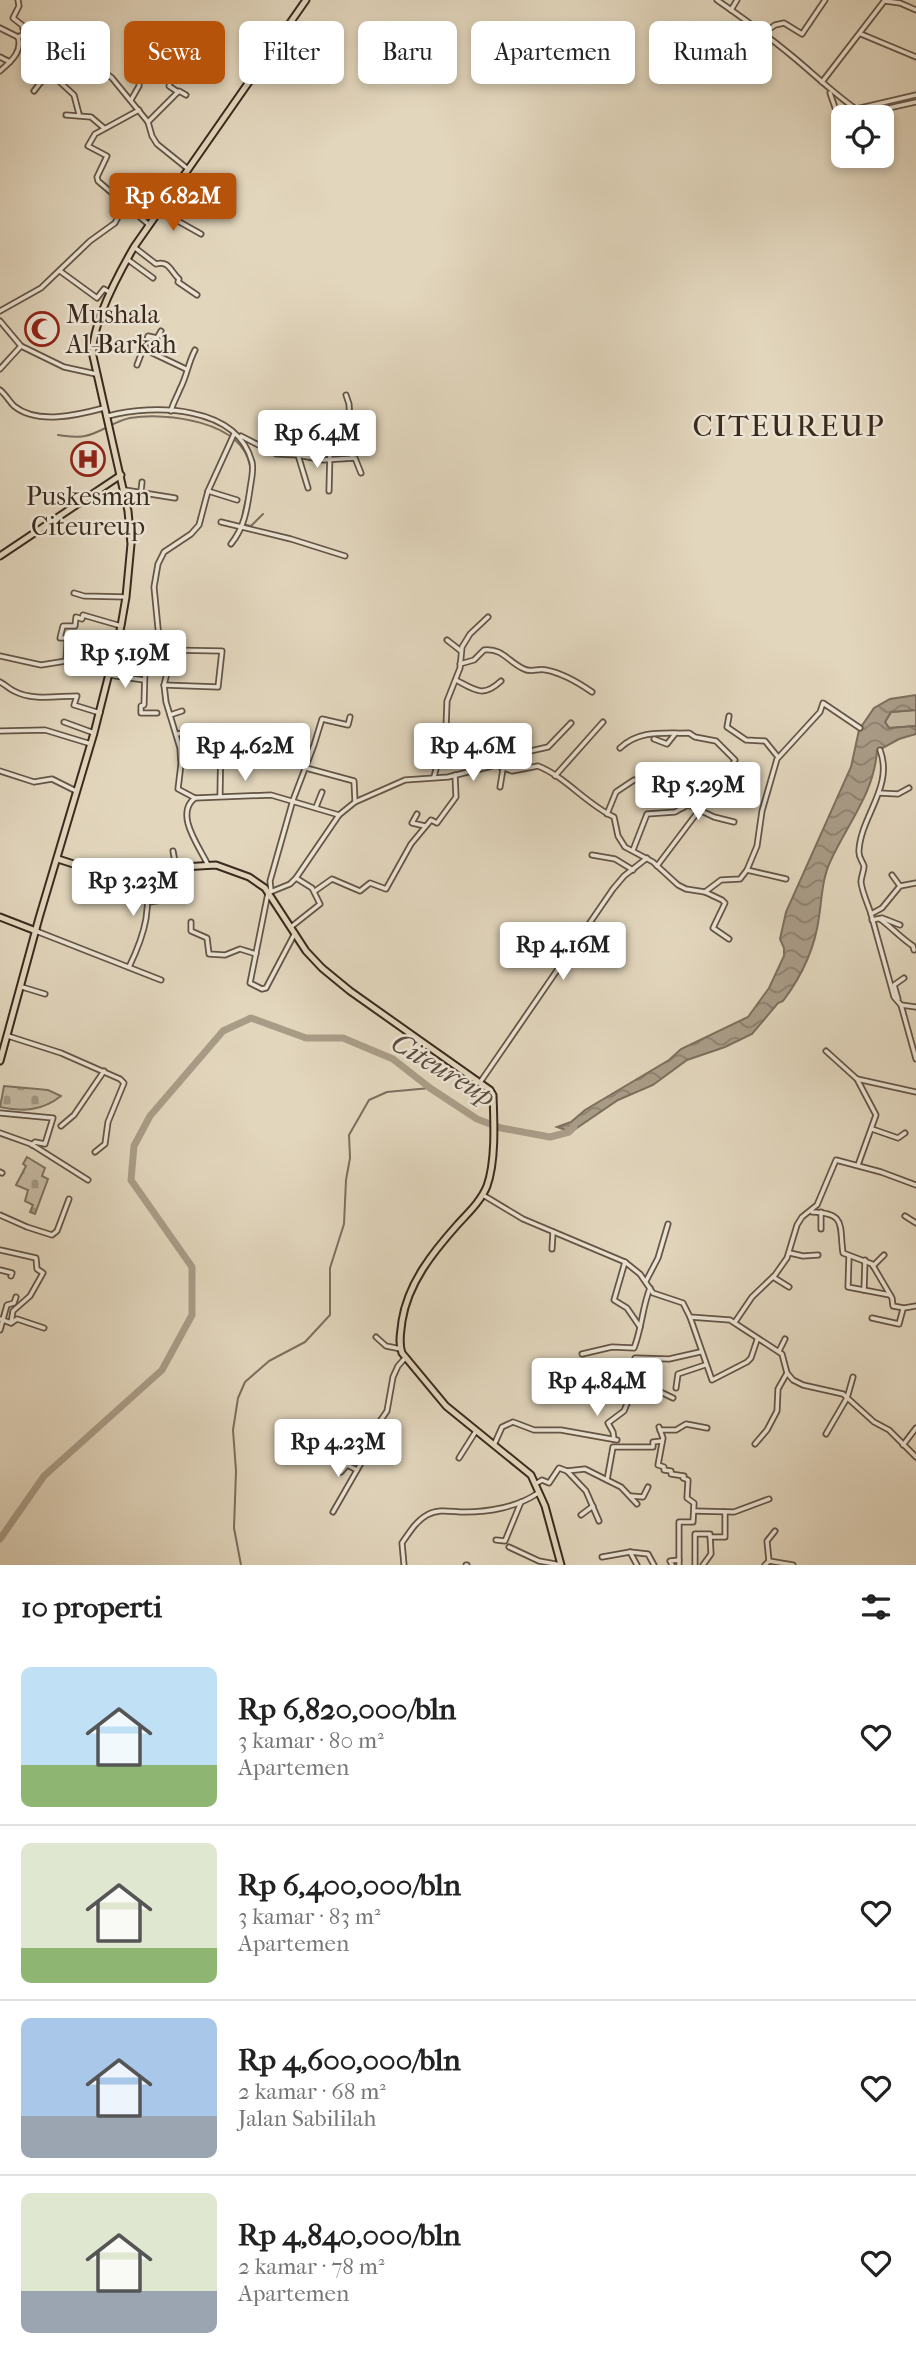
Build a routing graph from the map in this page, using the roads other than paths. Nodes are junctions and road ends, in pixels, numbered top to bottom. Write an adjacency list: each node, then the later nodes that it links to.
1 (18, 0): 12 (street)
2 (306, 0): 45 (main road)
3 (717, 0): 9 (street)
4 (737, 0): 9 (street)
5 (825, 0): 13 (street)
6 (885, 0): 8 (street); 15 (street)
7 (909, 0): 8 (street)
8 (900, 3): 10 (street)
9 (731, 10): 11 (street)
10 (916, 10)
11 (747, 21)
12 (21, 24)
13 (772, 27)
14 (0, 28): 17 (street)
15 (861, 34): 20 (street); 24 (street)
16 (21, 35): 17 (street)
17 (18, 37): 21 (street)
18 (772, 40): 24 (street)
19 (0, 57): 21 (street)
20 (916, 57)
21 (11, 63): 22 (street)
22 (0, 70)
23 (110, 78): 34 (street)
24 (822, 82): 29 (street)
25 (40, 84): 30 (street)
26 (63, 84): 41 (street)
27 (139, 84): 34 (street)
28 (170, 84): 31 (street)
29 (830, 91): 36 (street); 37 (street)
30 (34, 92)
31 (178, 92): 32 (street); 43 (street)
32 (186, 95)
33 (916, 95): 38 (street)
34 (131, 100): 40 (street)
35 (916, 102): 39 (street)
36 (837, 105)
37 (850, 105)
38 (873, 105)
39 (894, 107)
40 (139, 110): 43 (street); 44 (street)
41 (79, 114): 42 (street); 44 (street)
42 (66, 115)
43 (148, 122): 45 (street)
44 (104, 128): 46 (street)
45 (188, 169): 47 (main road)
46 (127, 205): 48 (street); 52 (street)
47 (159, 210): 48 (main road); 49 (street)
48 (148, 224): 50 (main road)
49 (201, 234)
50 (134, 247): 51 (main road); 55 (street)
51 (127, 259): 53 (street); 54 (main road)
52 (60, 271): 54 (street); 56 (street)
53 (153, 278)
54 (110, 293): 66 (main road)
55 (197, 295)
56 (0, 311)
57 (0, 321): 59 (street)
58 (162, 331): 60 (street)
59 (21, 346): 62 (street); 66 (street)
60 (143, 349): 63 (street); 65 (street)
61 (195, 350): 65 (street)
62 (2, 362): 64 (street)
63 (137, 365)
64 (0, 369)
65 (186, 369): 70 (street)
66 (97, 374): 69 (main road)
67 (0, 390): 69 (street)
68 (346, 395): 77 (street)
69 (106, 408): 72 (main road)
70 (171, 411): 72 (street); 73 (street)
71 (339, 416): 76 (street)
72 (108, 417): 80 (main road)
73 (235, 436): 75 (street); 85 (street); 90 (street)
74 (330, 451): 78 (street)
75 (298, 455): 76 (street); 82 (street)
76 (310, 457): 78 (street)
77 (352, 458): 78 (street); 79 (street)
78 (330, 460): 86 (street)
79 (361, 473)
80 (121, 475): 83 (main road); 92 (main road)
81 (142, 482): 84 (street)
82 (308, 488)
83 (125, 489): 84 (street); 95 (main road)
84 (141, 491): 87 (street)
85 (208, 491): 88 (street); 110 (street)
86 (329, 491)
87 (175, 498)
88 (237, 500)
89 (221, 522): 90 (street)
90 (241, 526): 91 (street); 93 (street)
91 (231, 544)
92 (0, 556)
93 (345, 556)
94 (74, 593): 95 (street)
95 (126, 597): 97 (main road)
96 (488, 617): 100 (street)
97 (121, 626): 102 (street); 103 (main road)
98 (447, 640): 100 (street)
99 (169, 650): 110 (street)
100 (461, 651): 104 (street)
101 (85, 653): 103 (street)
102 (0, 656)
103 (114, 659): 105 (main road); 106 (street)
104 (460, 664): 107 (street); 111 (street)
105 (109, 675): 106 (street); 113 (main road)
106 (144, 680): 114 (street)
107 (456, 680): 108 (street); 139 (street)
108 (501, 681)
109 (0, 682): 113 (street)
110 (164, 685): 115 (street)
111 (592, 692)
112 (183, 711): 115 (street)
113 (100, 713): 123 (main road)
114 (157, 713)
115 (170, 715): 124 (street)
116 (729, 716): 131 (street)
117 (350, 717): 133 (street)
118 (64, 722): 123 (street)
119 (603, 722): 138 (street)
120 (571, 723): 132 (street)
121 (860, 728): 131 (street)
122 (0, 731): 127 (street)
123 (94, 733): 127 (main road)
124 (177, 734): 146 (street); 147 (street)
125 (675, 734): 126 (street); 129 (street); 153 (street)
126 (654, 738)
127 (91, 744): 143 (main road)
128 (464, 745): 136 (street)
129 (620, 748)
130 (880, 750): 145 (street)
131 (778, 757): 169 (street)
132 (496, 765): 134 (street); 136 (street)
133 (306, 768): 149 (street); 150 (street)
134 (503, 769): 138 (street); 141 (street)
135 (0, 771): 143 (street)
136 (469, 772): 137 (street)
137 (455, 775): 139 (street); 158 (street)
138 (555, 776): 155 (street)
139 (433, 777): 150 (street)
140 (634, 780): 155 (street)
141 (500, 787)
142 (909, 788): 145 (street)
143 (78, 792): 163 (main road)
144 (322, 792): 152 (street)
145 (879, 793): 180 (street)
146 (219, 796): 147 (street); 149 (street)
147 (195, 798): 164 (street)
148 (674, 798): 151 (street)
149 (293, 800): 152 (street); 176 (street)
150 (355, 802): 156 (street)
151 (688, 805): 153 (street); 159 (street)
152 (316, 807): 156 (street)
153 (700, 809): 157 (street); 165 (street)
154 (416, 814): 158 (street)
155 (607, 814): 159 (street)
156 (339, 815): 171 (street)
157 (734, 822)
158 (425, 826): 175 (street)
159 (632, 850): 162 (street)
160 (173, 851): 166 (street)
161 (592, 855): 168 (street)
162 (647, 858): 165 (street); 168 (street)
163 (58, 859): 167 (main road); 182 (main road)
164 (208, 865): 166 (main road); 176 (main road)
165 (657, 866): 177 (street)
166 (176, 867): 167 (main road)
167 (141, 869): 179 (street); 193 (street)
168 (633, 870): 206 (street)
169 (747, 870): 172 (street); 177 (street)
170 (892, 875): 174 (street)
171 (296, 878): 175 (street); 176 (street)
172 (786, 879)
173 (916, 883): 174 (street)
174 (900, 886): 180 (street)
175 (314, 891): 188 (street)
176 (269, 892): 188 (main road); 192 (street)
177 (705, 892): 190 (street)
178 (183, 897): 179 (street)
179 (149, 902): 193 (street)
180 (871, 914): 184 (street)
181 (0, 918): 186 (main road)
182 (39, 918): 186 (main road); 189 (main road)
183 (880, 919): 184 (street); 187 (street); 191 (street)
184 (872, 920): 198 (street)
185 (191, 922): 192 (street)
186 (23, 925): 189 (main road)
187 (900, 925)
188 (293, 930): 192 (street); 206 (main road)
189 (36, 931): 193 (street); 196 (main road)
190 (729, 939)
191 (914, 950)
192 (256, 954)
193 (128, 966): 195 (street)
194 (904, 978): 198 (street)
195 (161, 980)
196 (22, 987): 197 (street); 200 (main road)
197 (46, 994)
198 (900, 1003): 199 (street); 202 (street)
199 (916, 1007)
200 (8, 1036): 203 (main road); 204 (street)
201 (826, 1051): 205 (street)
202 (916, 1057)
203 (0, 1060)
204 (104, 1070): 209 (street); 214 (street)
205 (857, 1079): 207 (street); 210 (street)
206 (481, 1081): 218 (main road)
207 (916, 1093)
208 (0, 1113): 213 (street)
209 (61, 1126)
210 (872, 1129): 212 (street); 215 (street)
211 (0, 1133): 213 (street)
212 (905, 1133)
213 (32, 1146): 216 (street)
214 (95, 1152)
215 (858, 1165): 217 (street); 220 (street)
216 (88, 1180)
217 (916, 1185)
218 (482, 1195): 227 (street); 259 (main road)
219 (69, 1199): 222 (street)
220 (810, 1212): 221 (street); 230 (street)
221 (821, 1212): 226 (street); 233 (street)
222 (0, 1214)
223 (905, 1216): 224 (street)
224 (916, 1223)
225 (668, 1224): 240 (street)
226 (821, 1229)
227 (553, 1232): 228 (street); 235 (street)
228 (552, 1249)
229 (0, 1250): 252 (street)
230 (790, 1253): 231 (street); 239 (street)
231 (818, 1255)
232 (884, 1255): 236 (street)
233 (849, 1256): 234 (street); 243 (street)
234 (865, 1259): 236 (street); 243 (street)
235 (625, 1262): 240 (street); 254 (street)
236 (873, 1266): 244 (street)
237 (0, 1270): 238 (street)
238 (11, 1276)
239 (773, 1277): 241 (street); 251 (street)
240 (646, 1281): 242 (street)
241 (789, 1286)
242 (650, 1289): 248 (street); 254 (street)
243 (864, 1290): 244 (street)
244 (890, 1295): 247 (street)
245 (16, 1297): 250 (street)
246 (916, 1306): 247 (street)
247 (904, 1308): 249 (street)
248 (690, 1317): 251 (street); 262 (street)
249 (872, 1318)
250 (1, 1320): 252 (street); 255 (street)
251 (735, 1322): 258 (street)
252 (11, 1323): 253 (street)
253 (44, 1328)
254 (640, 1328): 260 (street)
255 (0, 1329)
256 (376, 1336): 259 (street)
257 (785, 1339): 261 (street)
258 (757, 1340): 261 (street); 266 (street)
259 (401, 1349): 264 (main road)
260 (632, 1349): 263 (street); 265 (street)
261 (779, 1351): 267 (street)
262 (700, 1352): 265 (street); 266 (street)
263 (582, 1354)
264 (407, 1357): 277 (main road); 287 (street)
265 (633, 1359): 269 (street)
266 (705, 1365): 271 (street)
267 (787, 1373): 274 (street); 281 (street)
268 (853, 1377): 274 (street)
269 (537, 1378)
270 (635, 1384): 272 (street); 273 (street); 279 (street)
271 (676, 1388)
272 (614, 1391)
273 (673, 1398)
274 (848, 1398): 278 (street); 283 (street)
275 (707, 1428): 280 (street)
276 (916, 1428): 283 (street)
277 (476, 1431): 282 (main road); 286 (street)
278 (826, 1434)
279 (608, 1440): 282 (street); 284 (street)
280 (662, 1441): 284 (street); 299 (street)
281 (755, 1444)
282 (494, 1445): 291 (main road)
283 (903, 1445): 285 (street)
284 (613, 1447): 290 (street)
285 (916, 1457)
286 (459, 1458)
287 (357, 1470): 289 (street); 300 (street)
288 (567, 1471): 290 (street); 291 (street); 298 (street)
289 (341, 1472)
290 (607, 1480): 294 (street)
291 (537, 1483): 293 (main road)
292 (649, 1487): 294 (street)
293 (540, 1492): 296 (street); 313 (main road)
294 (631, 1496): 297 (street)
295 (769, 1500): 301 (street)
296 (521, 1502): 306 (street); 312 (street)
297 (637, 1504)
298 (593, 1506): 302 (street); 303 (street)
299 (694, 1510): 301 (street); 311 (street)
300 (333, 1512)
301 (725, 1512): 305 (street)
302 (581, 1516)
303 (599, 1521)
304 (775, 1531): 310 (street)
305 (710, 1537): 317 (street); 318 (street)
306 (496, 1540)
307 (509, 1547): 313 (street)
308 (630, 1552): 309 (street); 314 (street); 315 (street)
309 (602, 1557)
310 (769, 1561): 319 (street); 320 (street)
311 (679, 1563): 316 (street)
312 (404, 1565)
313 (561, 1565)
314 (637, 1565)
315 (654, 1565)
316 (672, 1565)
317 (695, 1565)
318 (703, 1565)
319 (765, 1565)
320 (793, 1565)

